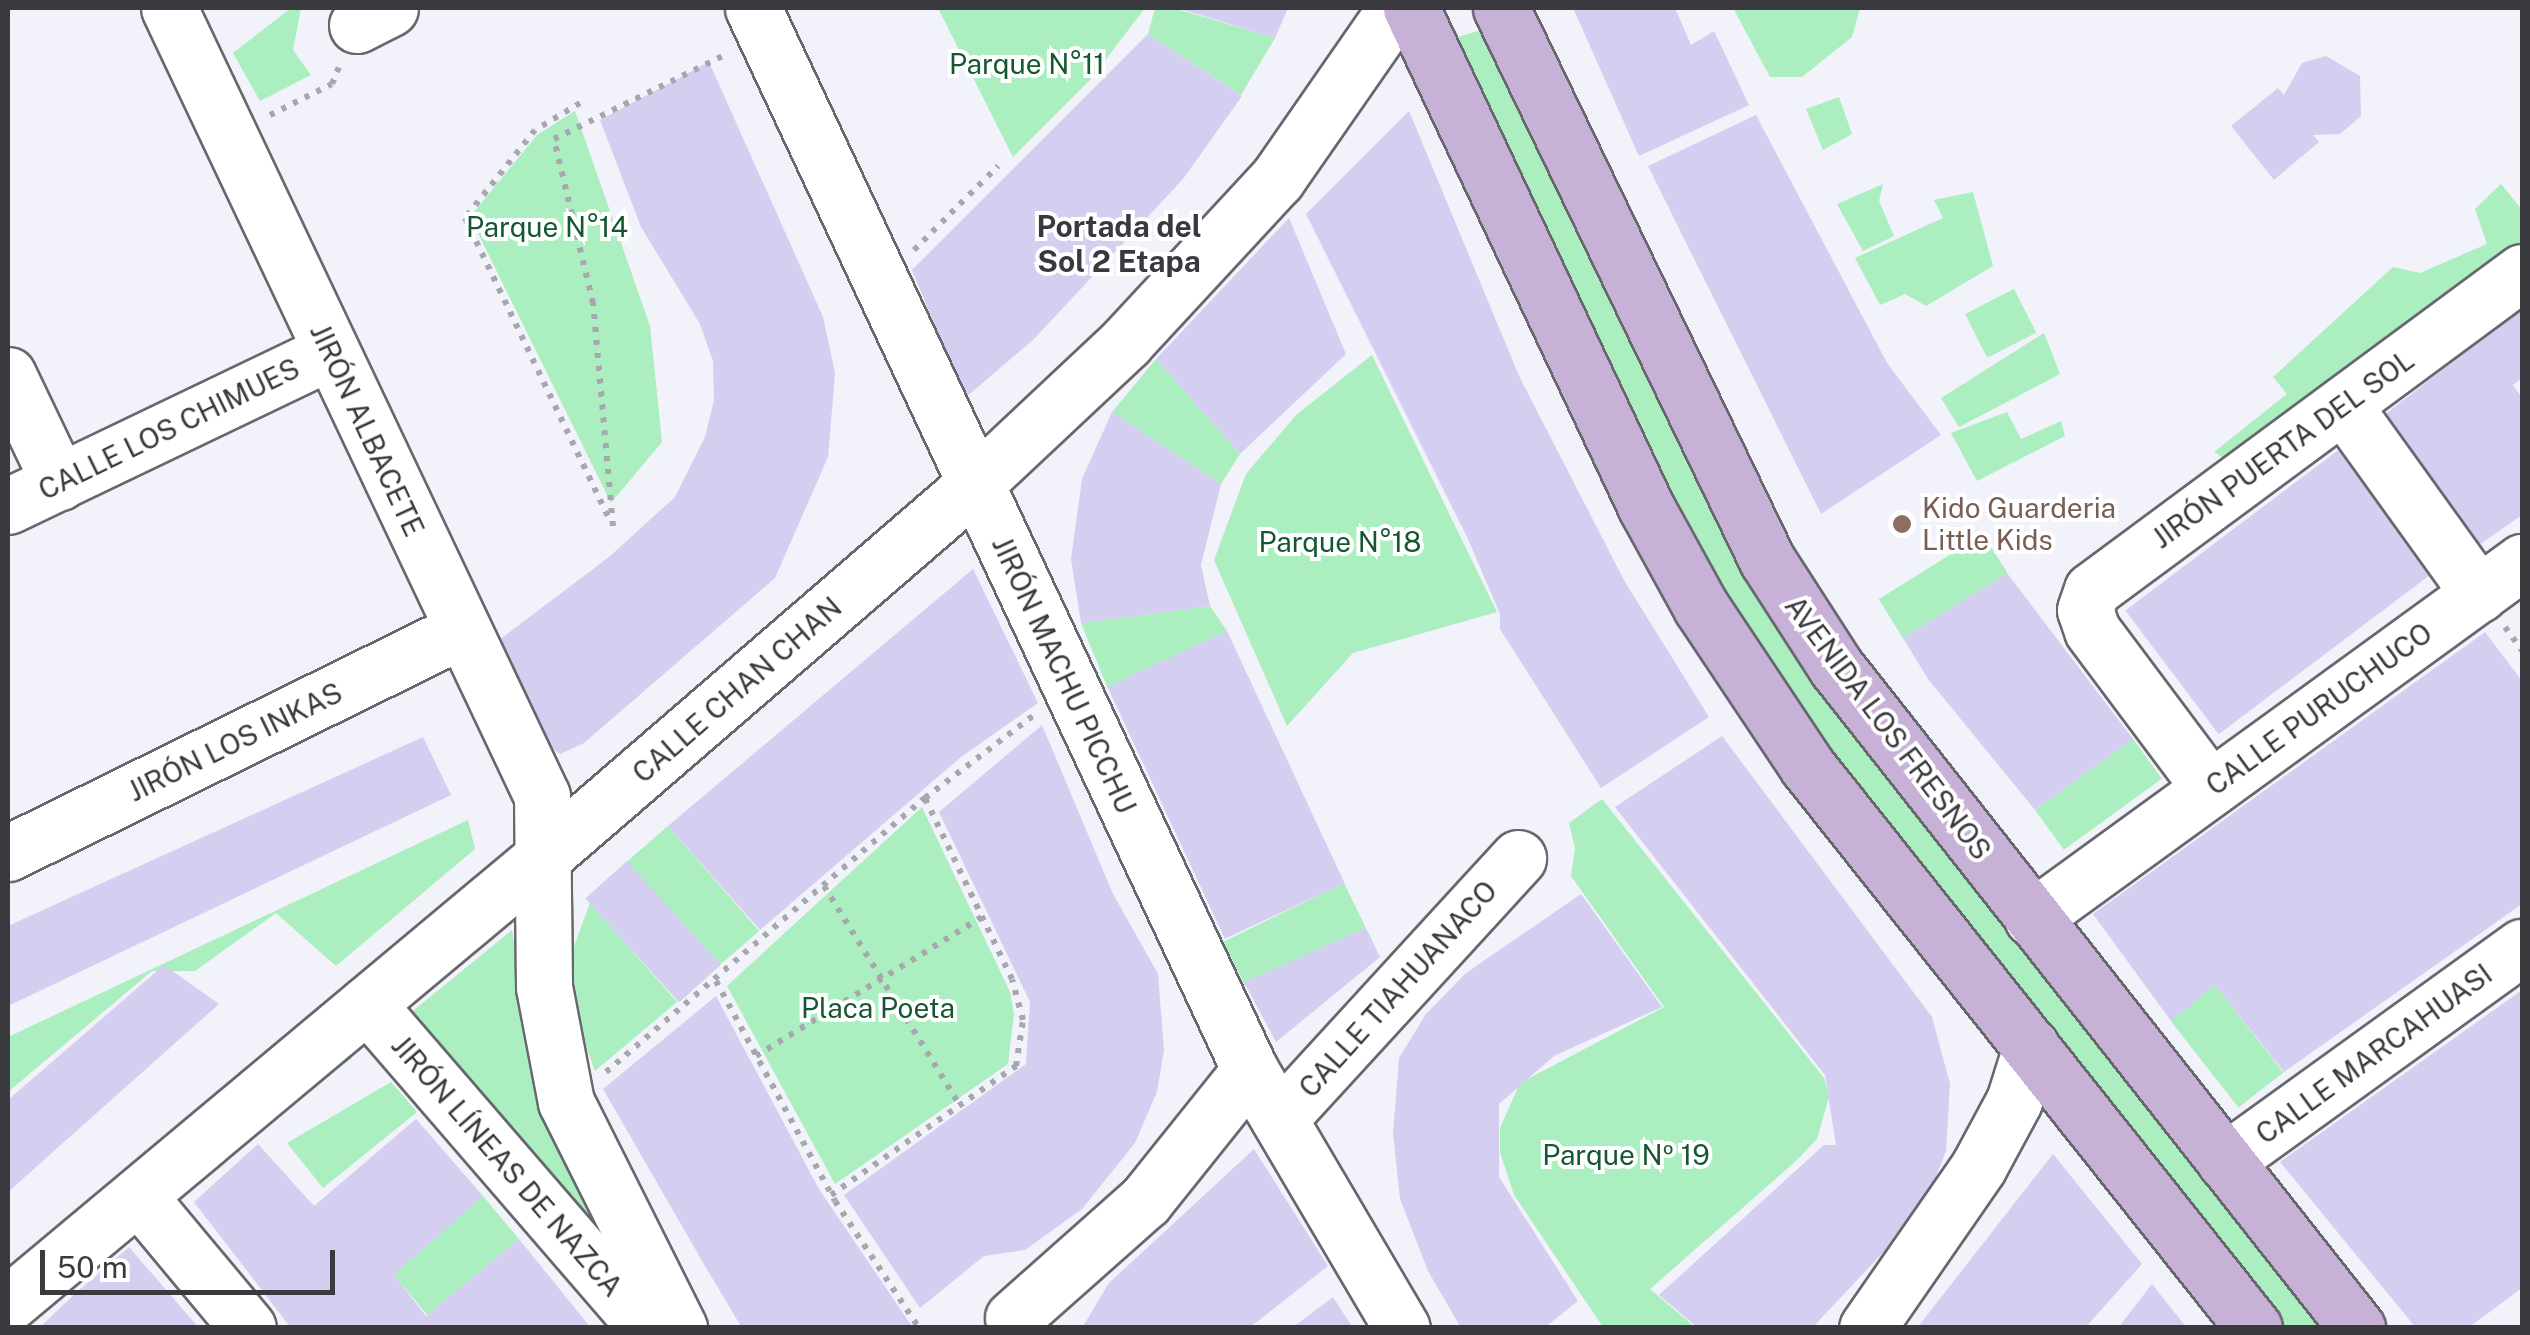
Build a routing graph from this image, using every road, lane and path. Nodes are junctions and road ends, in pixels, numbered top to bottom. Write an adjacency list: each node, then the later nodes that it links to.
1 (168, 8): 8 (street, JIRÓN ALBACETE)
2 (1396, 8): 16 (street, CALLE CHAN CHAN)
3 (1411, 8): 34 (main road)
4 (1500, 8): 29 (main road, AVENIDA LOS FRESNOS)
5 (373, 16): 8 (path)
6 (743, 29): 7 (path); 11 (street, JIRÓN MACHU PICCHU)
7 (580, 103)
8 (229, 135): 12 (street, JIRÓN ALBACETE)
9 (998, 166): 11 (path)
10 (2522, 272): 14 (street, JIRÓN PUERTA DEL SOL)
11 (880, 284): 16 (street, JIRÓN MACHU PICCHU)
12 (330, 352): 15 (street, CALLE LOS CHIMUES); 20 (street, JIRÓN ALBACETE)
13 (8, 375): 15 (street)
14 (2343, 405): 19 (street); 22 (street, JIRÓN PUERTA DEL SOL)
15 (59, 482): 17 (street, CALLE LOS CHIMUES)
16 (974, 484): 21 (street, JIRÓN MACHU PICCHU); 25 (street, CALLE CHAN CHAN)
17 (8, 506)
18 (2522, 562): 19 (street, CALLE PURUCHUCO)
19 (2479, 594): 22 (street, CALLE PURUCHUCO)
20 (462, 630): 24 (street, JIRÓN LOS INKAS); 25 (street, JIRÓN ALBACETE)
21 (1072, 694): 23 (path); 36 (street, JIRÓN MACHU PICCHU)
22 (2210, 788): 29 (street, CALLE PURUCHUCO)
23 (925, 798): 27 (path); 28 (path)
24 (8, 853)
25 (544, 857): 33 (street, CALLE CHAN CHAN); 38 (street, JIRÓN LÍNEAS DE NAZCA)
26 (1518, 858): 39 (street, CALLE TIAHUANACO)
27 (824, 886): 31 (path); 32 (path)
28 (982, 917): 31 (path); 37 (path)
29 (2032, 918): 40 (main road, AVENIDA LOS FRESNOS)
30 (2522, 947): 40 (street, CALLE MARCAHUASI)
31 (882, 980): 35 (path); 37 (path)
32 (716, 982): 35 (path); 38 (path)
33 (367, 1004): 42 (street, CALLE CHAN CHAN); 46 (street, JIRÓN LÍNEAS DE NAZCA)
34 (2031, 1047): 50 (street); 51 (main road)
35 (756, 1056): 41 (path)
36 (1250, 1070): 39 (street, JIRÓN MACHU PICCHU); 44 (street)
37 (960, 1105): 41 (path)
38 (570, 1108): 47 (street, JIRÓN LÍNEAS DE NAZCA)
39 (1279, 1119): 49 (street, JIRÓN MACHU PICCHU)
40 (2224, 1161): 52 (main road, AVENIDA LOS FRESNOS)
41 (831, 1195): 48 (path)
42 (138, 1197): 43 (street, CALLE CHAN CHAN); 45 (street)
43 (8, 1304)
44 (1013, 1318)
45 (248, 1328)
46 (647, 1328)
47 (679, 1328)
48 (919, 1328)
49 (1402, 1328)
50 (1867, 1328)
51 (2254, 1328)
52 (2357, 1328)

